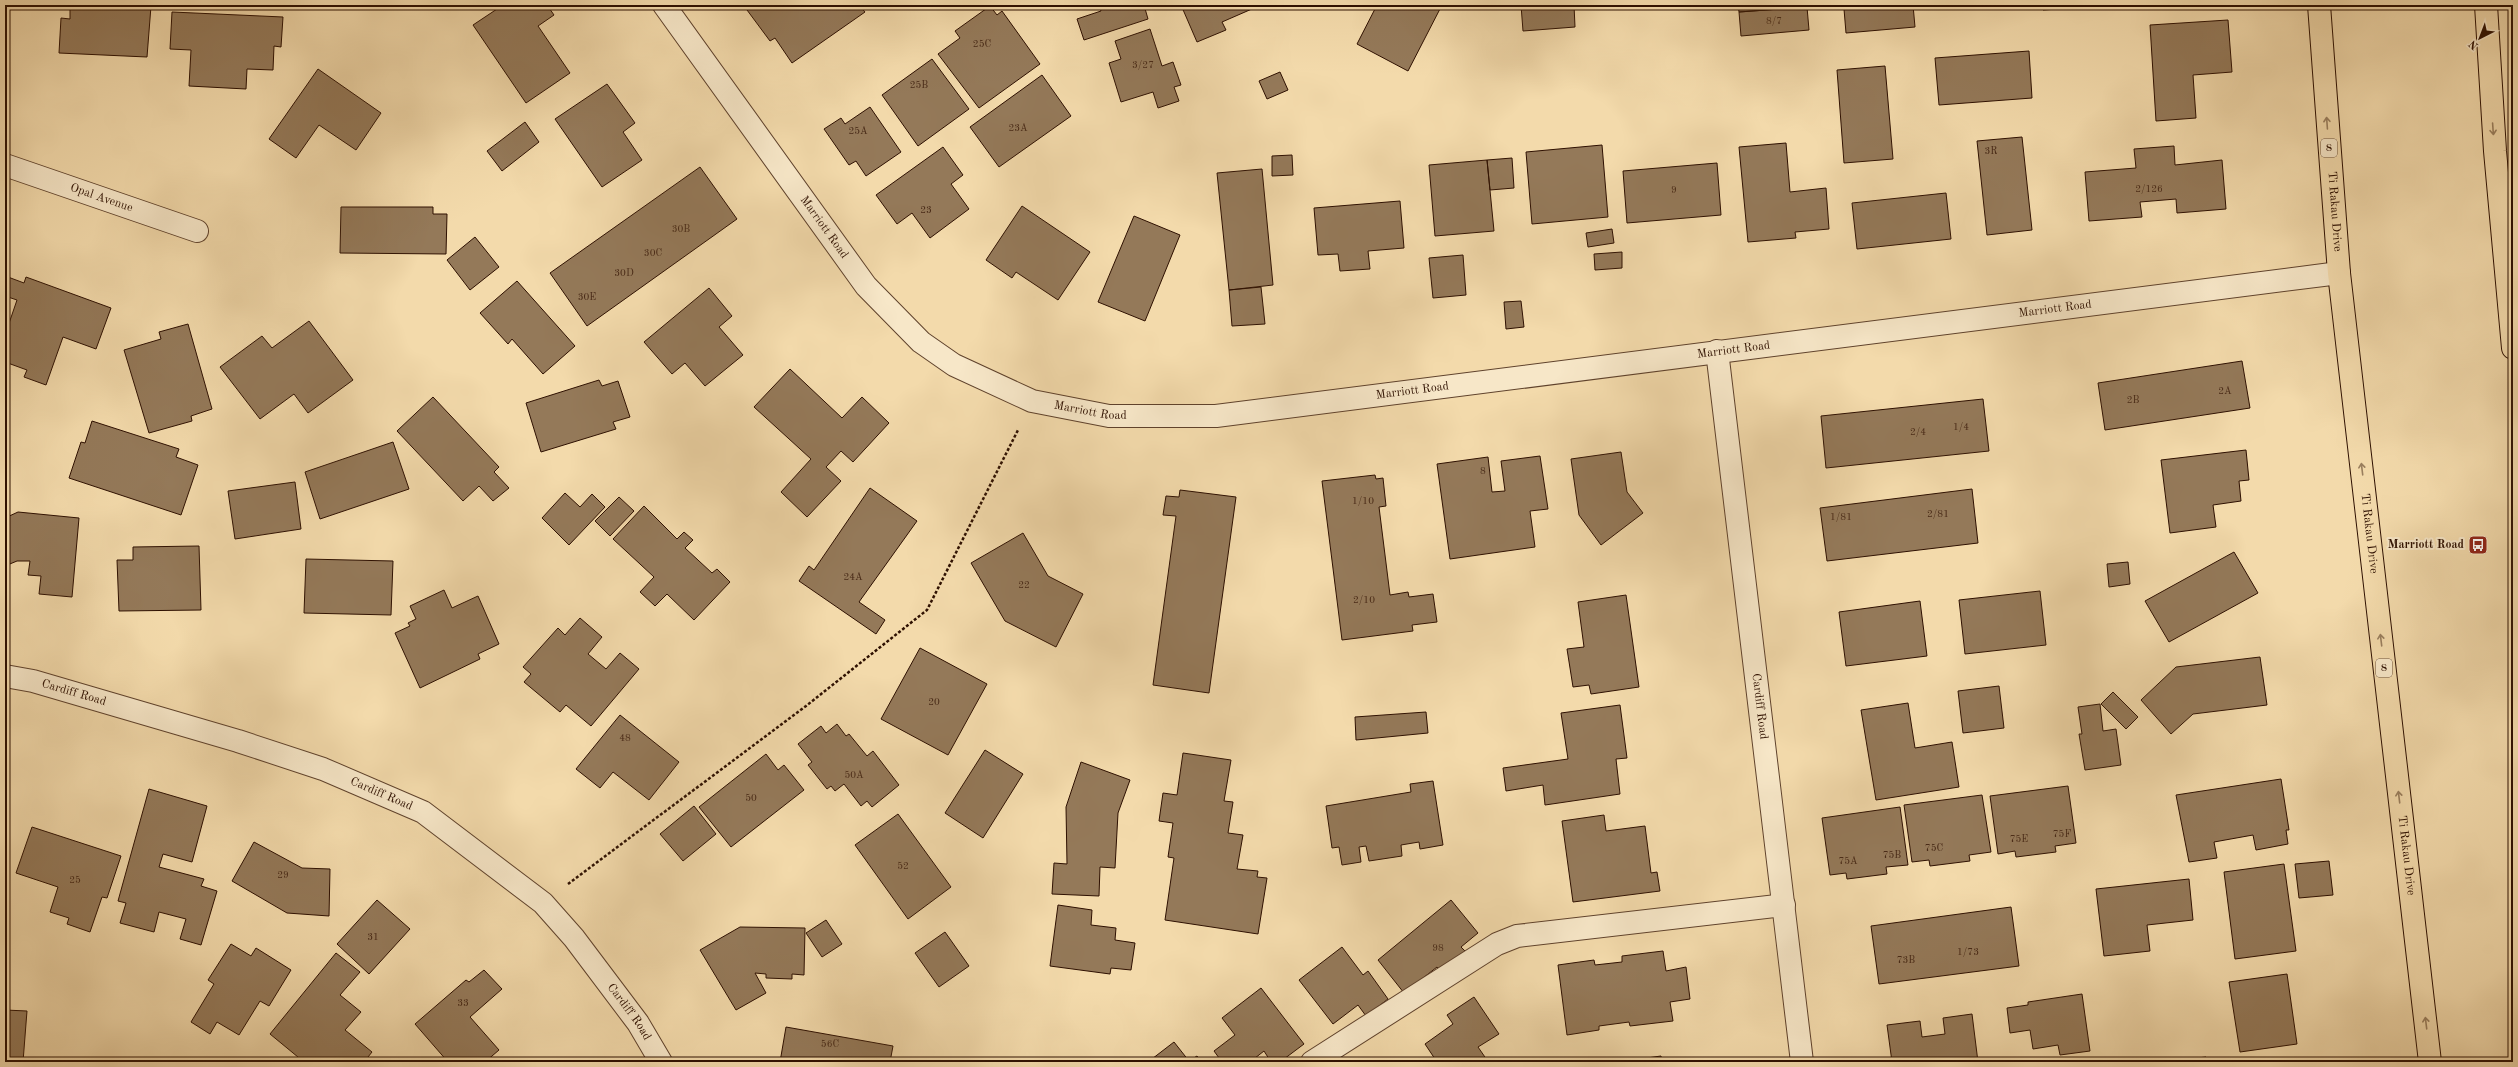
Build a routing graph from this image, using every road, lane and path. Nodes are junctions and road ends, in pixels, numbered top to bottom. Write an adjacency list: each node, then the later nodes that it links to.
1 (664, 5): 9 (street, Marriott Road)
2 (2319, 5): 6 (main road, Ti Rakau Drive / 8, one-way to 2)
3 (2486, 5): 7 (main road, one-way to 7)
4 (5, 165): 5 (street, Opal Avenue)
5 (198, 231)
6 (2339, 273): 8 (street, Marriott Road); 16 (main road, Ti Rakau Drive / 8, one-way to 6)
7 (2513, 348)
8 (1717, 351): 9 (street, Marriott Road); 12 (street, Cardiff Road)
9 (1032, 401): 11 (path)
10 (5, 676): 11 (street, Cardiff Road)
11 (543, 903): 14 (street, Cardiff Road)
12 (1784, 905): 13 (street); 15 (street, Cardiff Road)
13 (1315, 1061)
14 (660, 1062)
15 (1802, 1062)
16 (2430, 1062)

